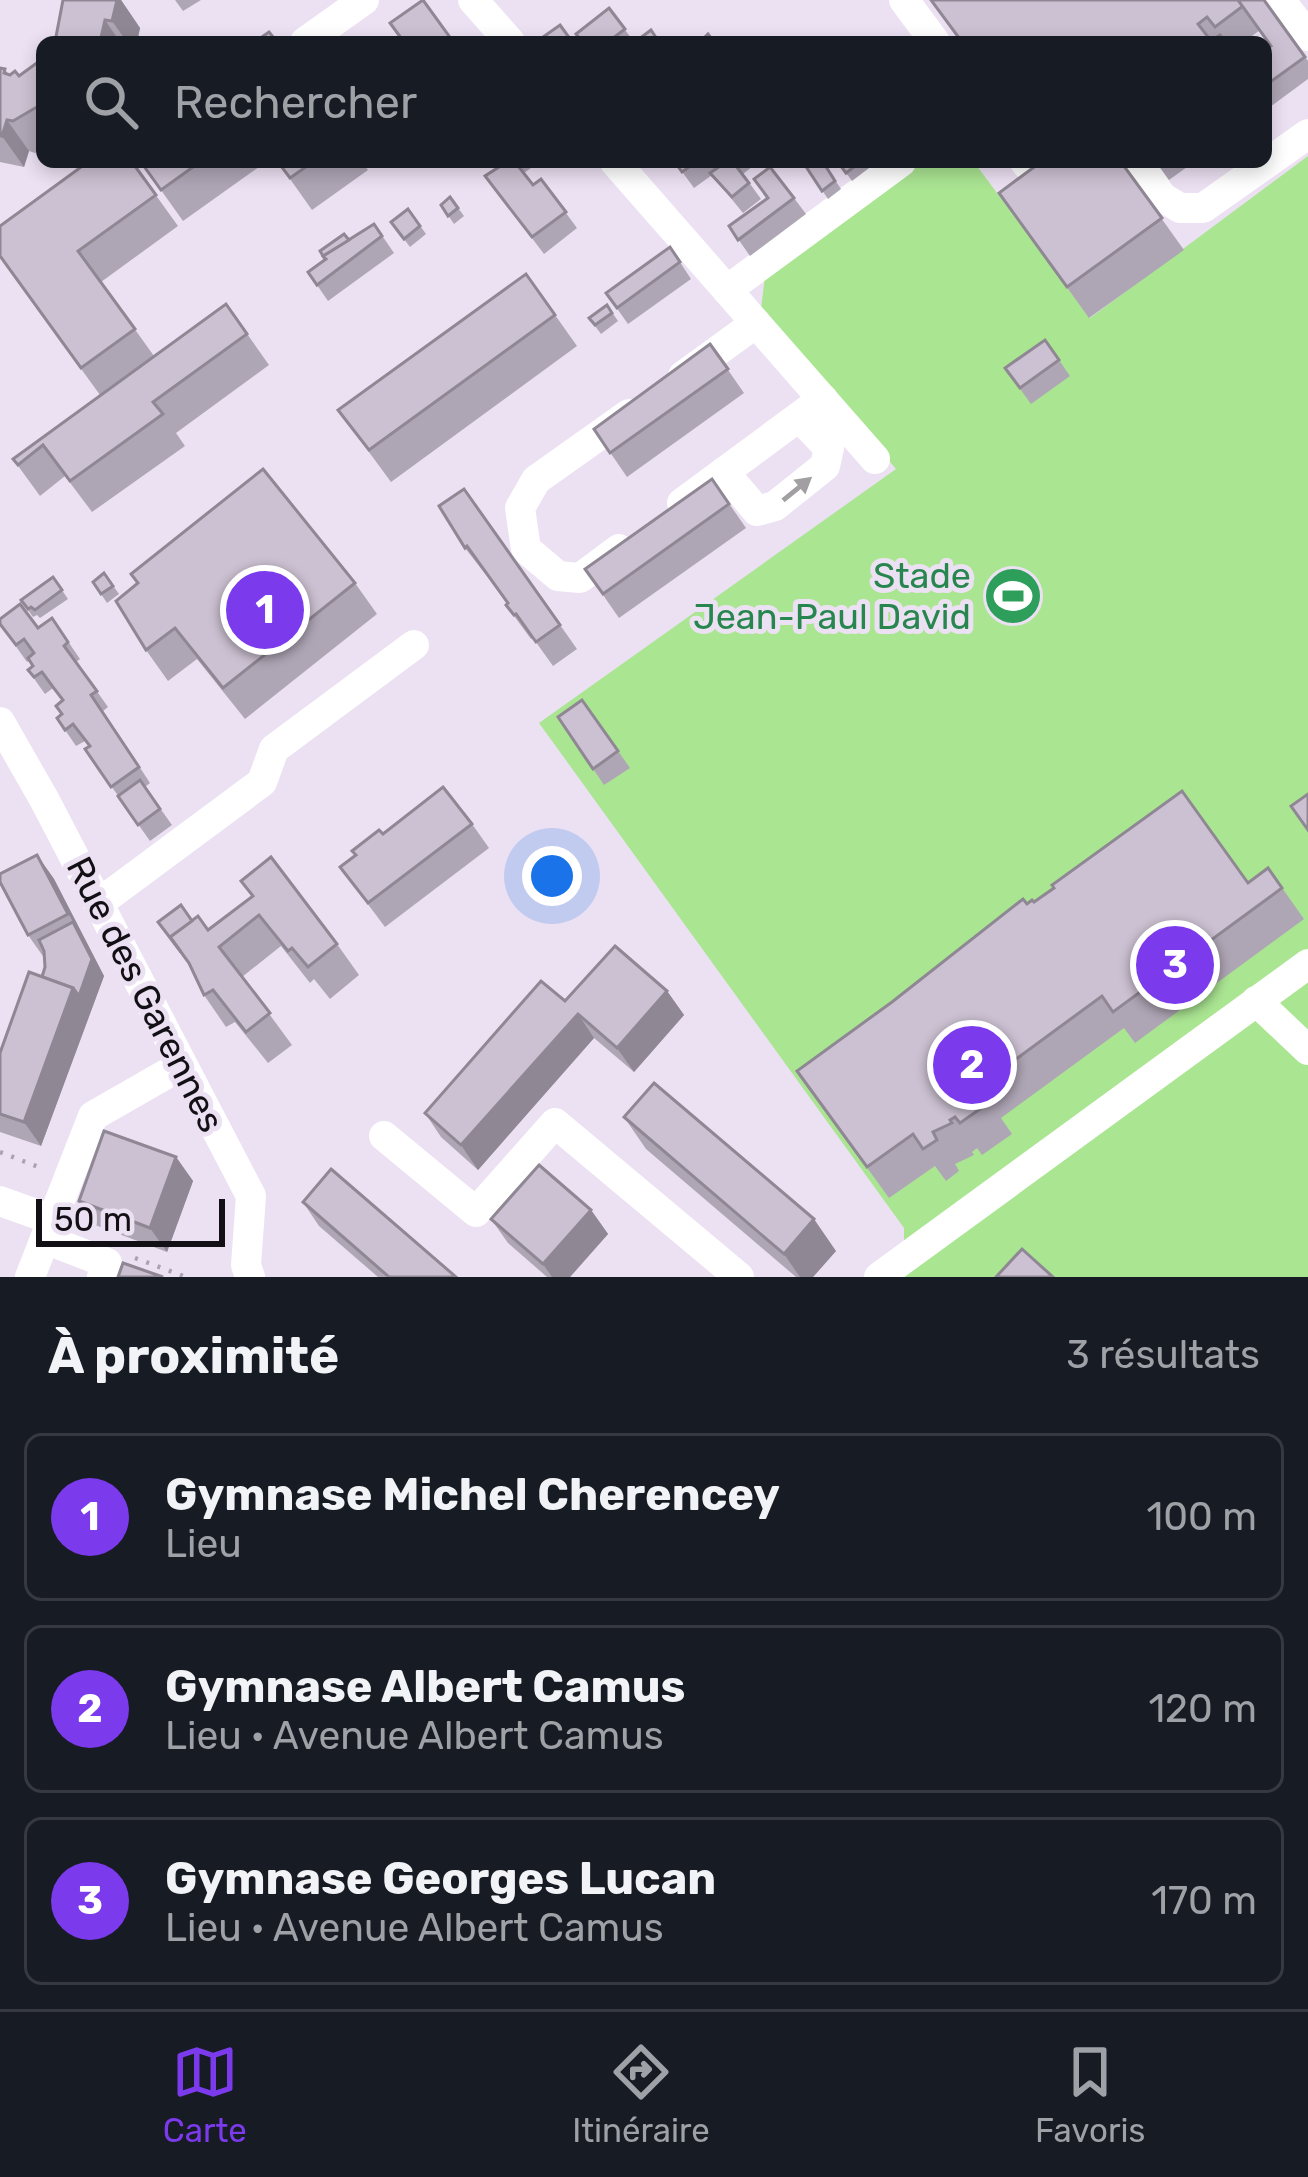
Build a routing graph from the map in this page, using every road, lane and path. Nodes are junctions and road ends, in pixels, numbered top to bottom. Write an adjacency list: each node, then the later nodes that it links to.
1 (364, 0): 5 (street)
2 (473, 0): 6 (street)
3 (904, 0): 7 (street)
4 (1280, 0): 8 (street)
5 (313, 36)
6 (505, 36)
7 (931, 36)
8 (1307, 36)
9 (1308, 134): 10 (street)
10 (1272, 159)
11 (620, 168): 17 (street)
12 (893, 168): 17 (street)
13 (1030, 168): 14 (street)
14 (1064, 168)
15 (1142, 168): 16 (street)
16 (1260, 168)
17 (727, 290): 18 (street)
18 (756, 323): 19 (street); 21 (street)
19 (811, 408): 20 (street); 21 (street); 21 (street, one-way to 19)
20 (875, 459)
21 (724, 472)
22 (414, 645): 24 (street)
23 (0, 722): 24 (street, Rue des Garennes)
24 (99, 903): 28 (street, Rue des Garennes)
25 (1308, 964): 26 (street)
26 (1256, 1001): 27 (street); 38 (street)
27 (1308, 1050)
28 (182, 1066): 31 (street); 36 (street, Rue des Garennes)
29 (384, 1136): 37 (street)
30 (0, 1152): 31 (path)
31 (69, 1179): 33 (street)
32 (0, 1201): 33 (street)
33 (49, 1229): 34 (street); 35 (street)
34 (30, 1277)
35 (102, 1277)
36 (250, 1277)
37 (739, 1277)
38 (879, 1277)

